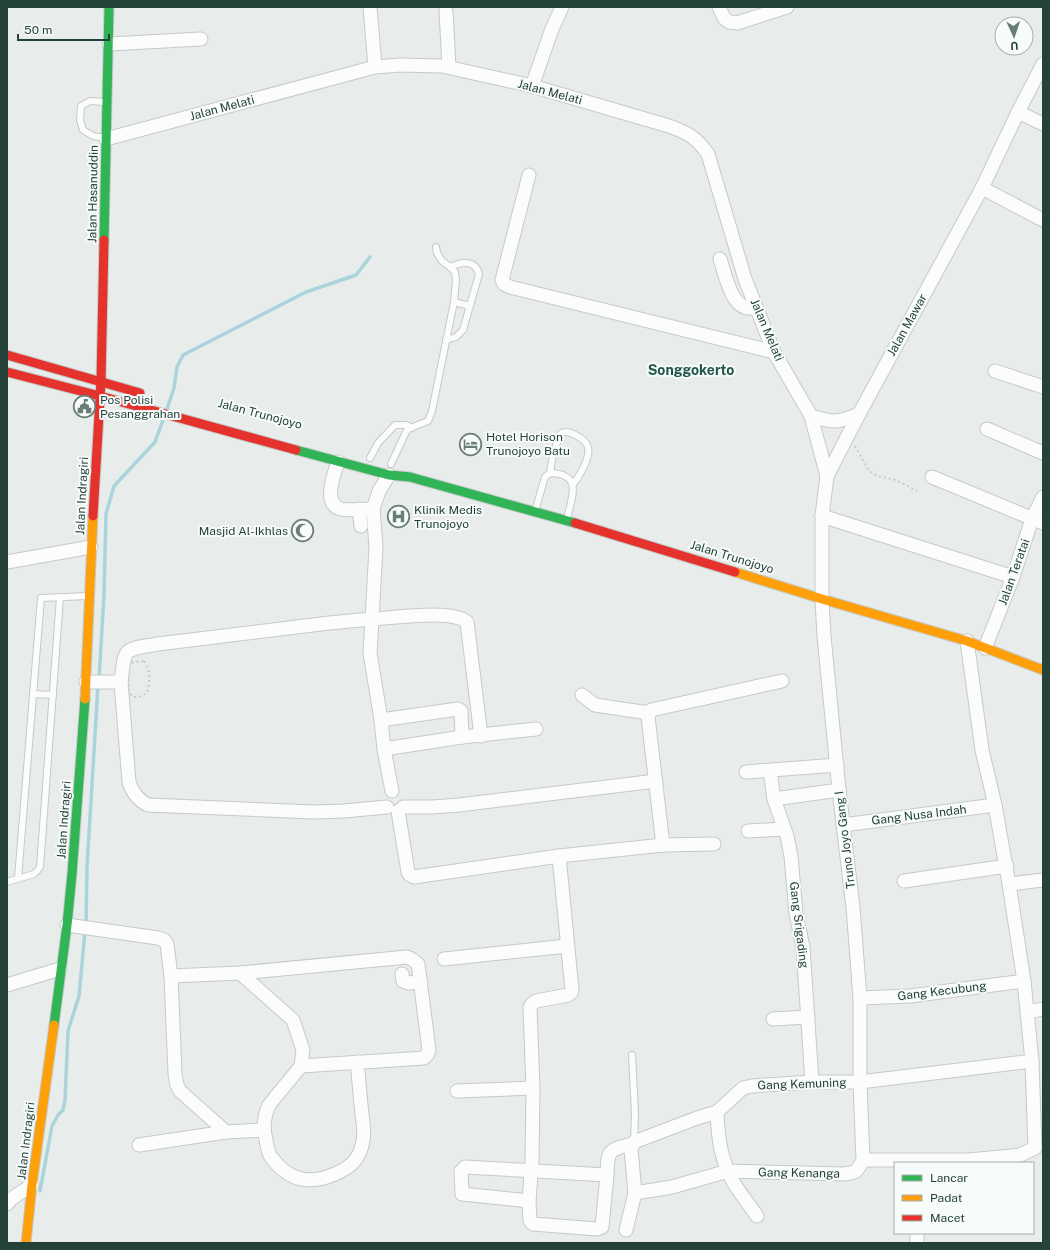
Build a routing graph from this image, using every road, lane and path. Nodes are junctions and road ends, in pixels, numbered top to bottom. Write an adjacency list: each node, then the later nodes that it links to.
1 (109, 7): 8 (main road, Jalan Hasanuddin)
2 (370, 7): 10 (street)
3 (562, 7): 12 (street)
4 (719, 7): 5 (street)
5 (787, 7)
6 (446, 11): 9 (street)
7 (201, 39): 8 (street)
8 (109, 44): 13 (main road, Jalan Hasanuddin)
9 (446, 66): 10 (street, Jalan Melati); 12 (street, Jalan Melati)
10 (375, 68): 16 (street, Jalan Melati)
11 (1041, 72): 14 (street, Jalan Mawar)
12 (532, 86): 25 (street, Jalan Melati)
13 (107, 102): 16 (main road, Jalan Hasanuddin); 16 (lane)
14 (1018, 112): 15 (street); 18 (street, Jalan Mawar)
15 (1043, 124)
16 (106, 139): 31 (main road, Jalan Hasanuddin)
17 (529, 175): 27 (street)
18 (982, 188): 19 (street); 35 (street, Jalan Mawar)
19 (1043, 220)
20 (436, 247): 22 (lane)
21 (720, 259): 25 (street)
22 (450, 267): 23 (lane); 24 (lane)
23 (454, 302): 24 (lane); 26 (lane)
24 (470, 306): 26 (lane)
25 (756, 307): 27 (street, Jalan Melati)
26 (446, 340): 37 (lane)
27 (774, 352): 36 (street, Jalan Melati)
28 (7, 355): 31 (main road)
29 (995, 370): 32 (street)
30 (7, 372): 33 (main road, Jalan Trunojoyo)
31 (101, 381): 33 (main road, Jalan Hasanuddin); 34 (main road)
32 (1043, 387)
33 (100, 396): 41 (main road, Jalan Trunojoyo); 56 (main road, Jalan Indragiri)
34 (152, 396)
35 (859, 414): 36 (street); 39 (street, Jalan Mawar)
36 (812, 416): 44 (street, Jalan Melati)
37 (412, 428): 42 (lane); 42 (lane)
38 (987, 429): 40 (street)
39 (847, 437): 44 (street, Jalan Mawar); 47 (path)
40 (1043, 453)
41 (338, 462): 42 (main road, Jalan Trunojoyo); 49 (street)
42 (379, 463): 50 (street); 51 (main road, Jalan Trunojoyo)
43 (550, 474): 46 (lane); 46 (lane); 51 (lane)
44 (828, 476): 52 (street, Jalan Mawar)
45 (932, 477): 54 (street)
46 (573, 484): 53 (lane)
47 (917, 491)
48 (1043, 497): 54 (street, Jalan Teratai)
49 (359, 509): 50 (street); 55 (street)
50 (372, 509): 62 (street)
51 (535, 511): 53 (main road, Jalan Trunojoyo)
52 (822, 516): 58 (street); 61 (street, Jalan Mawar)
53 (567, 520): 61 (main road, Jalan Trunojoyo)
54 (1038, 521): 58 (street, Jalan Teratai)
55 (361, 526)
56 (91, 547): 57 (street); 59 (main road, Jalan Indragiri)
57 (7, 562)
58 (1013, 577): 64 (street, Jalan Teratai)
59 (89, 596): 60 (lane); 66 (main road, Jalan Indragiri)
60 (60, 597): 70 (lane); 71 (lane)
61 (822, 598): 63 (main road, Jalan Trunojoyo); 79 (street, Truno Joyo Gang I)
62 (372, 619): 68 (street); 74 (street); 76 (street)
63 (967, 641): 64 (main road, Jalan Trunojoyo); 85 (street)
64 (985, 648): 65 (main road, Jalan Trunojoyo)
65 (1043, 670)
66 (90, 681): 68 (street); 99 (main road, Jalan Indragiri)
67 (782, 681): 73 (street)
68 (119, 682): 86 (street)
69 (147, 693): 69 (path)
70 (33, 694): 71 (lane); 94 (lane)
71 (53, 694): 94 (lane)
72 (582, 695): 73 (street)
73 (649, 713): 82 (street)
74 (381, 720): 77 (street); 78 (street)
75 (536, 728): 76 (street)
76 (482, 736): 77 (street)
77 (462, 737): 78 (street)
78 (384, 749): 86 (street)
79 (837, 765): 80 (street); 83 (street, Truno Joyo Gang I)
80 (770, 771): 81 (street); 84 (street, Gang Srigading)
81 (746, 772)
82 (656, 780): 86 (street); 91 (street)
83 (839, 790): 84 (street); 87 (street, Truno Joyo Gang I)
84 (774, 800): 88 (street, Gang Srigading)
85 (995, 805): 87 (street, Gang Nusa Indah); 93 (street)
86 (396, 808): 92 (street)
87 (843, 825): 109 (street, Truno Joyo Gang I)
88 (784, 829): 89 (street); 112 (street, Gang Srigading)
89 (748, 831)
90 (714, 844): 91 (street)
91 (663, 845): 92 (street)
92 (559, 856): 100 (street)
93 (1006, 866): 96 (street); 98 (street)
94 (18, 878): 97 (lane)
95 (1043, 880): 98 (street)
96 (904, 881)
97 (7, 882)
98 (1010, 884): 106 (street)
99 (72, 926): 102 (main road, Jalan Indragiri); 105 (street)
100 (567, 946): 101 (street); 120 (street)
101 (444, 959)
102 (60, 969): 108 (street); 133 (main road, Jalan Indragiri)
103 (240, 973): 105 (street); 107 (street); 117 (street)
104 (402, 974): 107 (street)
105 (171, 976): 124 (street)
106 (1024, 981): 109 (street, Gang Kecubung); 111 (street)
107 (421, 982): 116 (street)
108 (7, 985)
109 (860, 998): 119 (street, Truno Joyo Gang I)
110 (1043, 1009): 111 (street)
111 (1027, 1012): 115 (street)
112 (808, 1017): 113 (street); 118 (street, Gang Srigading)
113 (772, 1019)
114 (632, 1055): 125 (lane)
115 (1032, 1061): 119 (street, Gang Kemuning); 127 (street)
116 (357, 1062): 117 (street); 123 (street)
117 (301, 1066): 123 (street)
118 (812, 1082): 119 (street, Gang Kemuning); 122 (street, Gang Kemuning)
119 (860, 1082): 128 (street, Truno Joyo Gang I)
120 (533, 1088): 121 (street); 131 (street)
121 (457, 1091)
122 (717, 1112): 125 (street, Gang Kemuning); 130 (street)
123 (263, 1130): 124 (street)
124 (226, 1132): 126 (street)
125 (633, 1143): 132 (street, Gang Kemuning); 134 (street)
126 (139, 1145)
127 (1039, 1151): 129 (street)
128 (863, 1160): 129 (street); 130 (street, Gang Kenanga)
129 (969, 1162)
130 (728, 1171): 134 (street, Gang Kenanga); 137 (street)
131 (531, 1172): 132 (street); 135 (street); 135 (street)
132 (607, 1175): 135 (street)
133 (32, 1185): 136 (street); 139 (main road, Jalan Indragiri)
134 (635, 1193): 138 (street)
135 (529, 1201)
136 (7, 1204)
137 (757, 1216)
138 (626, 1230)
139 (26, 1243)

